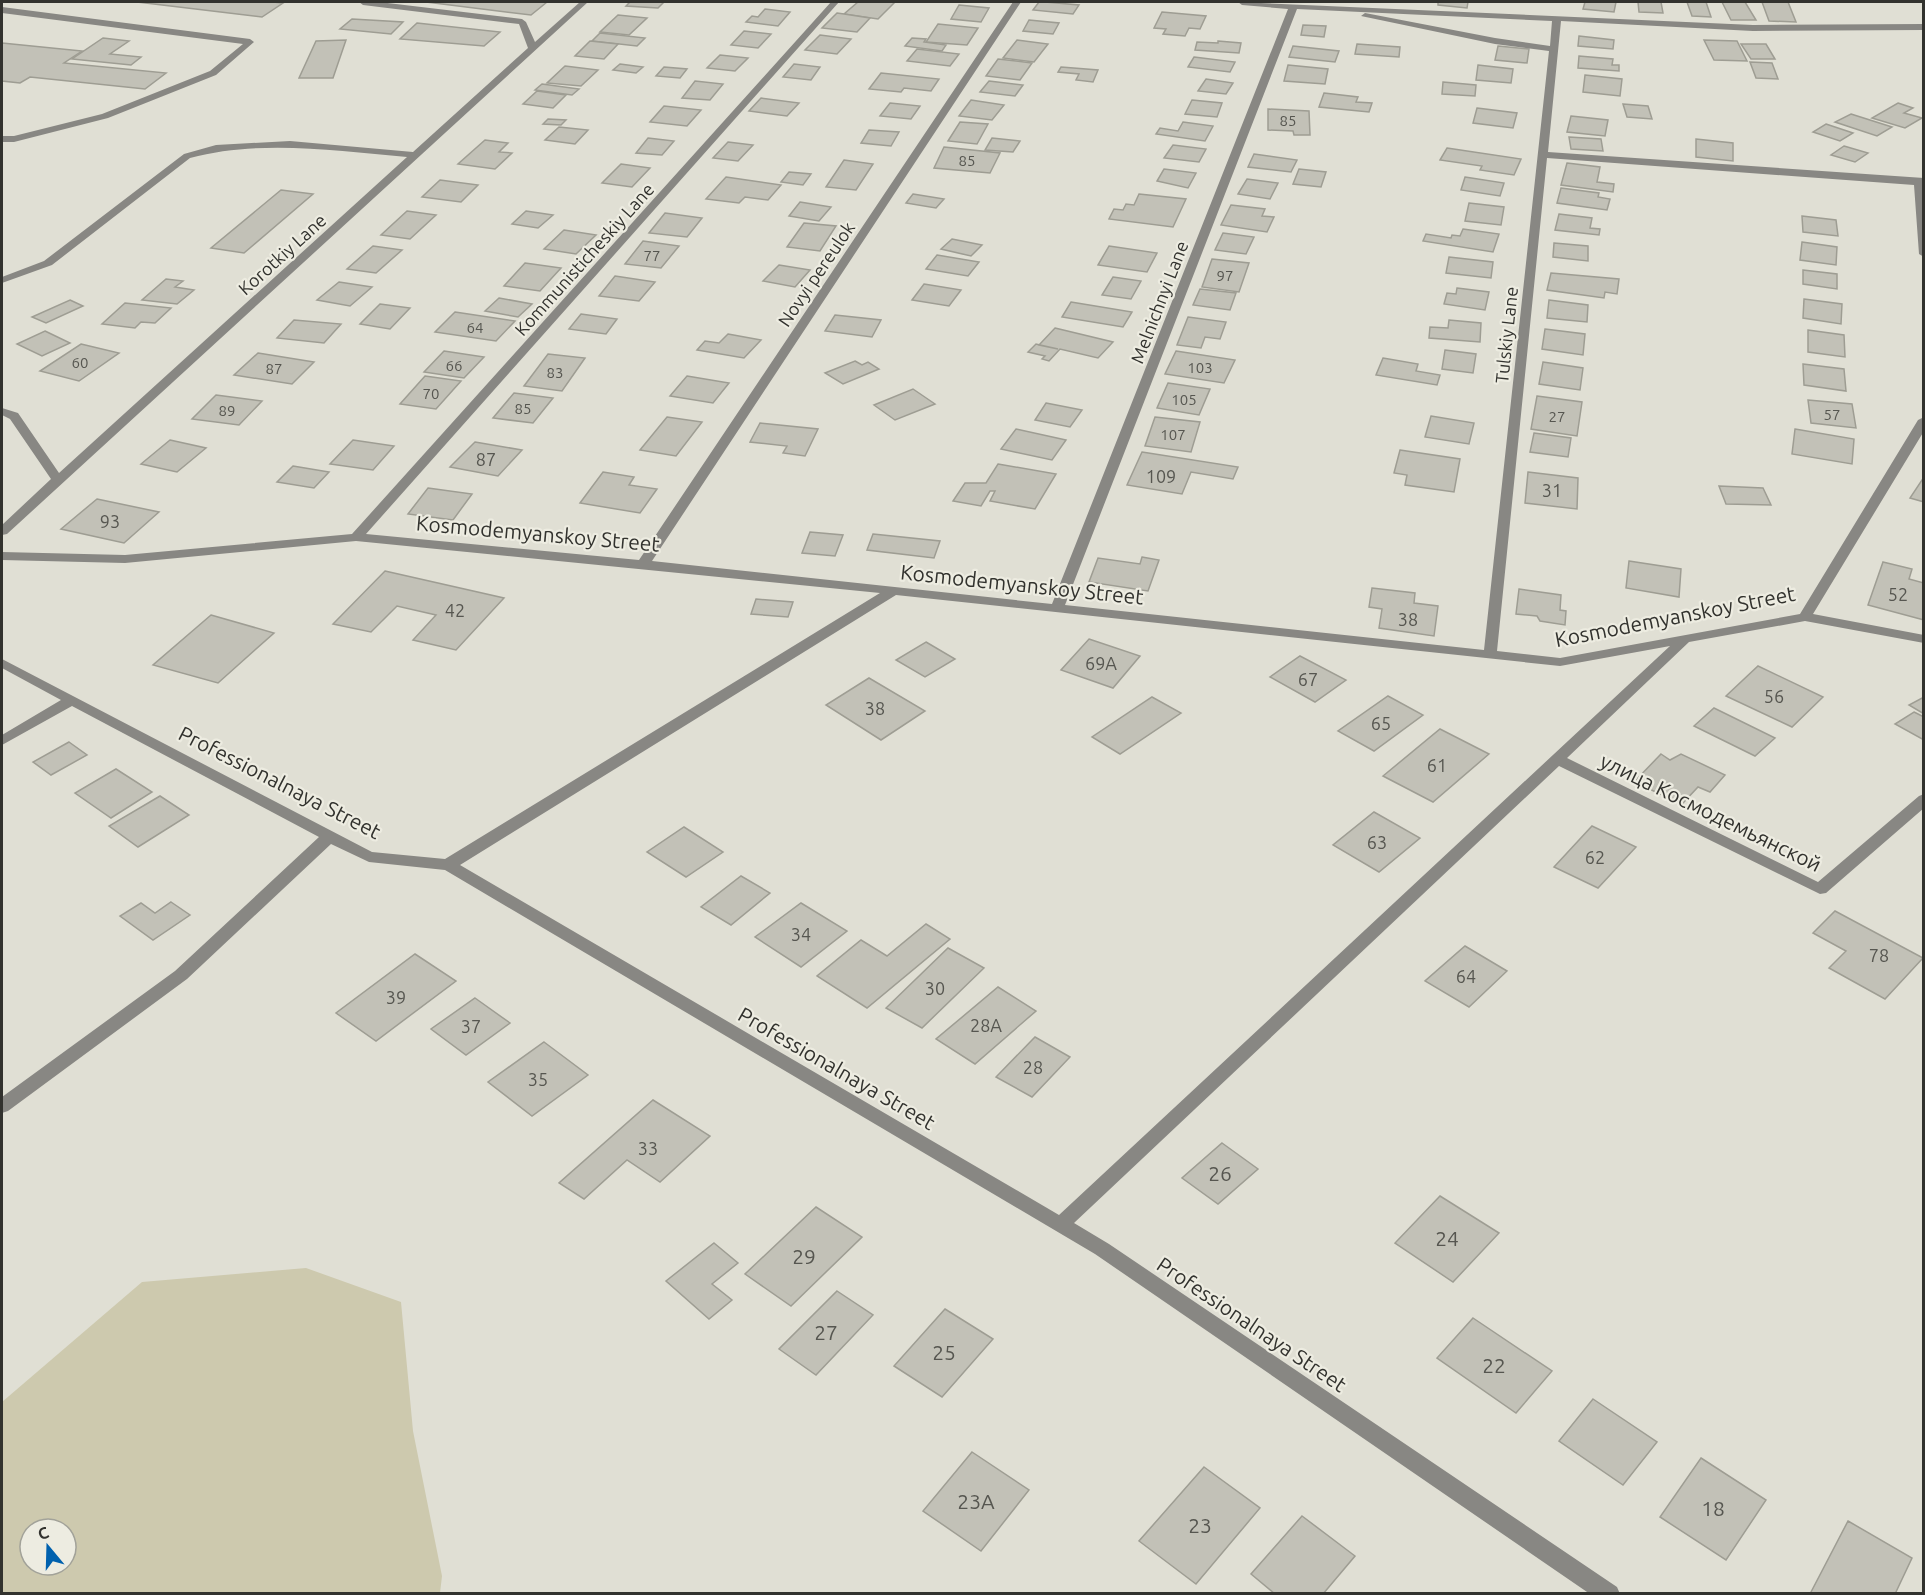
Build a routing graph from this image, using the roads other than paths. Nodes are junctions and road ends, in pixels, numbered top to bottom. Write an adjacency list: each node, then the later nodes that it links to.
1 (363, 2): 11 (street)
2 (584, 2): 11 (street, Korotkiy Lane)
3 (835, 2): 24 (street, Kommunisticheskiy Lane)
4 (1017, 2): 26 (street, Novyi pereulok)
5 (1242, 2): 6 (street)
6 (1293, 8): 7 (street); 28 (street, Melnichnyi Lane)
7 (1332, 9): 9 (street); 12 (street)
8 (2, 10): 13 (street)
9 (1557, 18): 10 (street); 12 (street, Tulskiy Lane)
10 (1923, 27)
11 (533, 48): 14 (street, Korotkiy Lane)
12 (1554, 49): 15 (street, Tulskiy Lane)
13 (2, 139)
14 (414, 155): 19 (street); 22 (street, Korotkiy Lane)
15 (1543, 155): 16 (street); 32 (street, Tulskiy Lane)
16 (1922, 182): 17 (street)
17 (1922, 217): 18 (street)
18 (1923, 254)
19 (2, 280)
20 (2, 411): 22 (street)
21 (1923, 420): 29 (street, Kosmodemyanskoy Street)
22 (58, 480): 23 (street, Korotkiy Lane)
23 (2, 531)
24 (356, 537): 25 (street, Kosmodemyanskoy Street); 26 (street, Kosmodemyanskoy Street)
25 (2, 556)
26 (643, 564): 27 (street, Kosmodemyanskoy Street)
27 (893, 591): 28 (street, Kosmodemyanskoy Street); 39 (street)
28 (1057, 608): 32 (street, Kosmodemyanskoy Street)
29 (1805, 617): 30 (street, Kosmodemyanskoy Street); 31 (street)
30 (1685, 639): 32 (street, Kosmodemyanskoy Street); 36 (street)
31 (1923, 639)
32 (1490, 655)
33 (2, 663): 34 (street, Professionalnaya Street)
34 (71, 700): 35 (street); 38 (street, Professionalnaya Street)
35 (2, 741)
36 (1557, 759): 37 (street, улица Космодемьянской); 41 (street)
37 (1923, 799)
38 (330, 836): 39 (street, Professionalnaya Street); 40 (street)
39 (448, 865): 41 (street, Professionalnaya Street)
40 (2, 1106)
41 (1060, 1225): 42 (street, Professionalnaya Street)
42 (1609, 1593)

